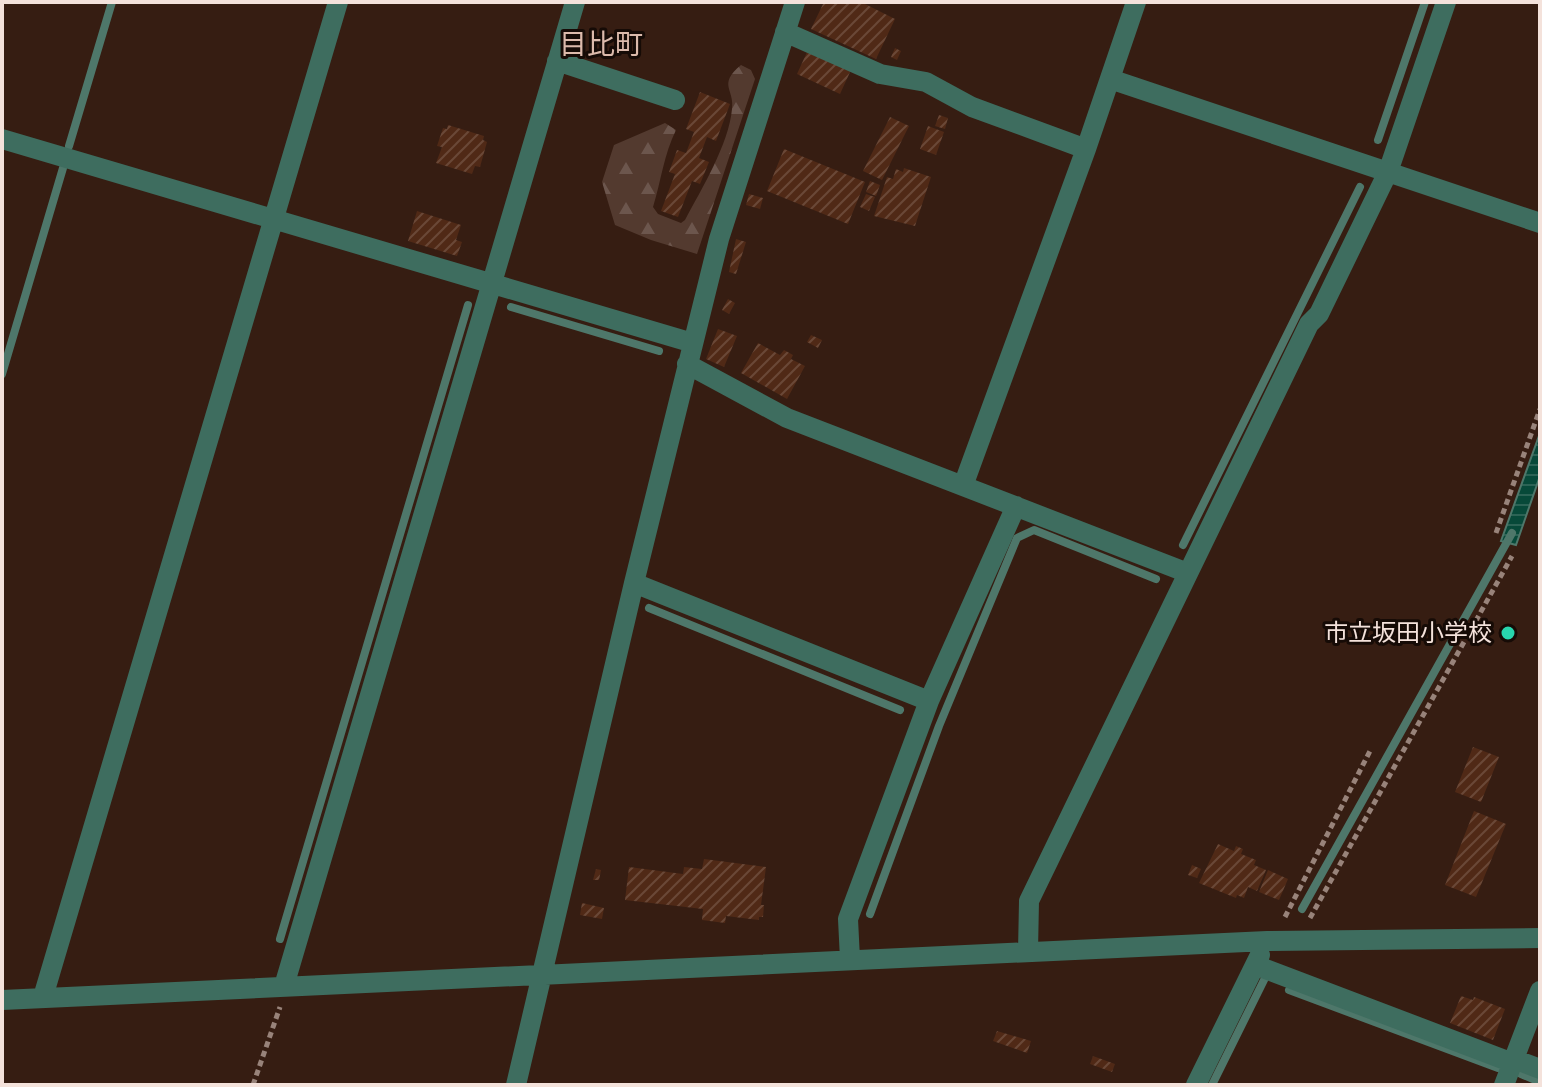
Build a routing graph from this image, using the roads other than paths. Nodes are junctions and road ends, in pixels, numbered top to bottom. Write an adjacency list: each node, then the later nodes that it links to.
1 (338, 2): 13 (street)
2 (575, 2): 7 (street)
3 (795, 2): 6 (street)
4 (1136, 2): 8 (street)
5 (1446, 2): 12 (street)
6 (785, 32): 11 (street); 16 (street)
7 (557, 61): 9 (street); 15 (street)
8 (1110, 79): 11 (street); 12 (street)
9 (675, 100)
10 (2, 139): 13 (street)
11 (1086, 149): 18 (street)
12 (1388, 172): 14 (street); 20 (street)
13 (273, 219): 15 (street); 31 (street)
14 (1540, 223)
15 (491, 284): 16 (street); 29 (street)
16 (693, 343): 17 (street)
17 (687, 364): 18 (street); 21 (street)
18 (963, 486): 19 (street)
19 (1016, 506): 20 (street); 22 (street)
20 (1188, 573): 25 (street)
21 (634, 583): 22 (street); 28 (street)
22 (929, 701): 26 (street)
23 (1540, 938): 24 (street)
24 (1270, 941): 25 (street); 27 (street)
25 (1028, 951): 26 (street)
26 (850, 959): 28 (street)
27 (1255, 965): 33 (street); 36 (street)
28 (543, 974): 29 (street); 35 (street)
29 (284, 986): 31 (street)
30 (1540, 991): 33 (street)
31 (43, 997): 32 (street)
32 (2, 1000)
33 (1513, 1061): 34 (street); 37 (street)
34 (1540, 1069)
35 (516, 1085)
36 (1196, 1085)
37 (1504, 1085)

